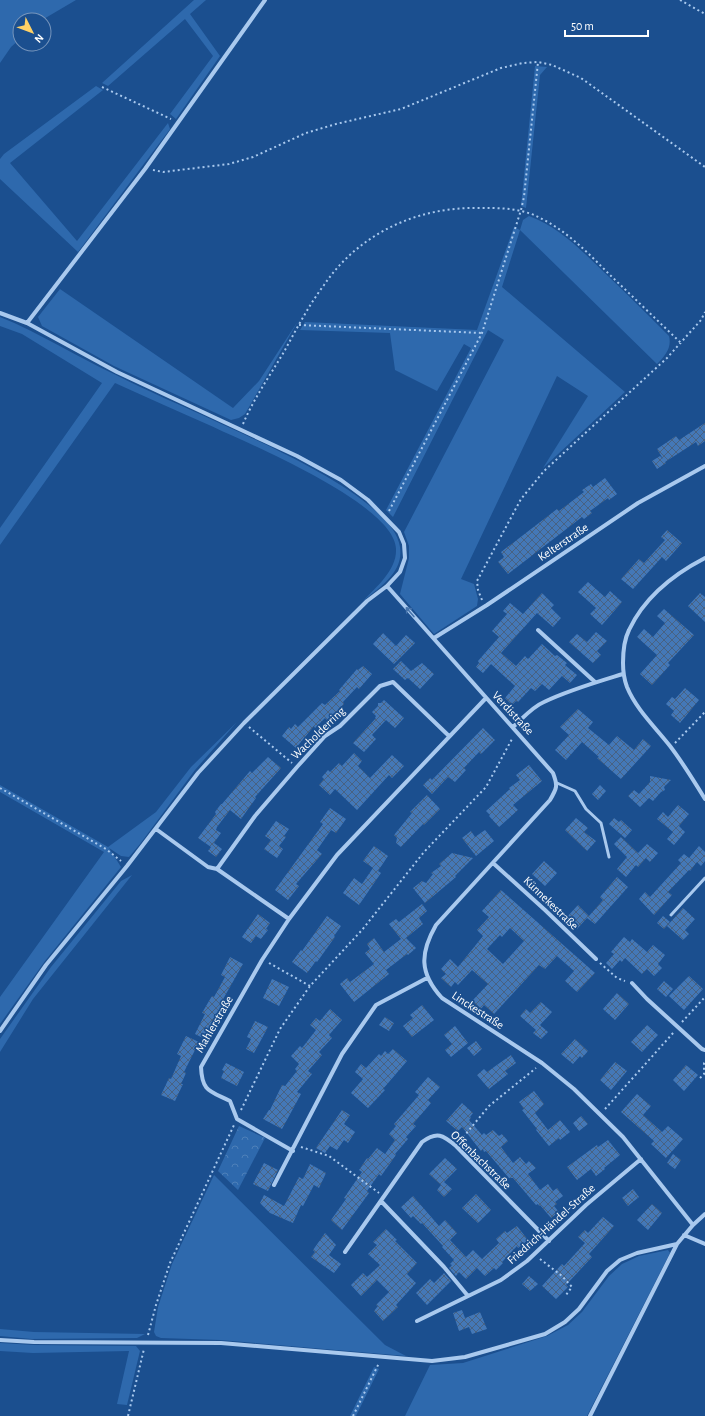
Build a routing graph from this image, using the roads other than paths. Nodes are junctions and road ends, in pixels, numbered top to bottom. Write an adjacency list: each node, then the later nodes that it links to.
1 (265, 0): 3 (street)
2 (0, 313): 3 (street)
3 (27, 323): 6 (street)
4 (705, 466): 8 (street, Kelterstraße)
5 (705, 558): 9 (street)
6 (387, 586): 8 (street, Verdistraße, one-way to 6); 16 (street)
7 (538, 630): 10 (street)
8 (434, 638): 11 (street, Verdistraße)
9 (623, 674): 10 (street); 15 (street)
10 (595, 682): 12 (street)
11 (486, 698): 12 (street, Verdistraße); 13 (street)
12 (513, 727): 14 (street, Verdistraße)
13 (449, 736): 19 (street, Wacholderring); 22 (street)
14 (557, 783): 17 (lane); 18 (street, Linckestraße)
15 (705, 799)
16 (156, 829): 19 (street); 26 (street)
17 (609, 856)
18 (493, 863): 23 (street, Künnekestraße); 24 (street, Linckestraße)
19 (217, 869): 22 (street)
20 (705, 878): 21 (lane)
21 (671, 915)
22 (289, 919): 28 (street, Mahlerstraße)
23 (596, 959)
24 (427, 978): 28 (street); 29 (street, Linckestraße)
25 (632, 983): 27 (street)
26 (0, 1031)
27 (705, 1050)
28 (293, 1151): 30 (street)
29 (641, 1159): 33 (street, Linckestraße); 35 (street, Friedrich-Händel-Straße)
30 (274, 1186)
31 (381, 1201): 35 (street, Offenbachstraße); 38 (street, Offenbachstraße); 39 (street)
32 (705, 1214): 33 (street)
33 (693, 1225): 34 (street)
34 (684, 1235): 36 (street); 37 (street)
35 (549, 1241): 39 (street, Friedrich-Händel-Straße)
36 (677, 1244): 41 (street); 42 (street)
37 (705, 1244)
38 (345, 1252)
39 (468, 1296): 40 (street, Friedrich-Händel-Straße)
40 (417, 1321)
41 (0, 1340)
42 (590, 1416)

